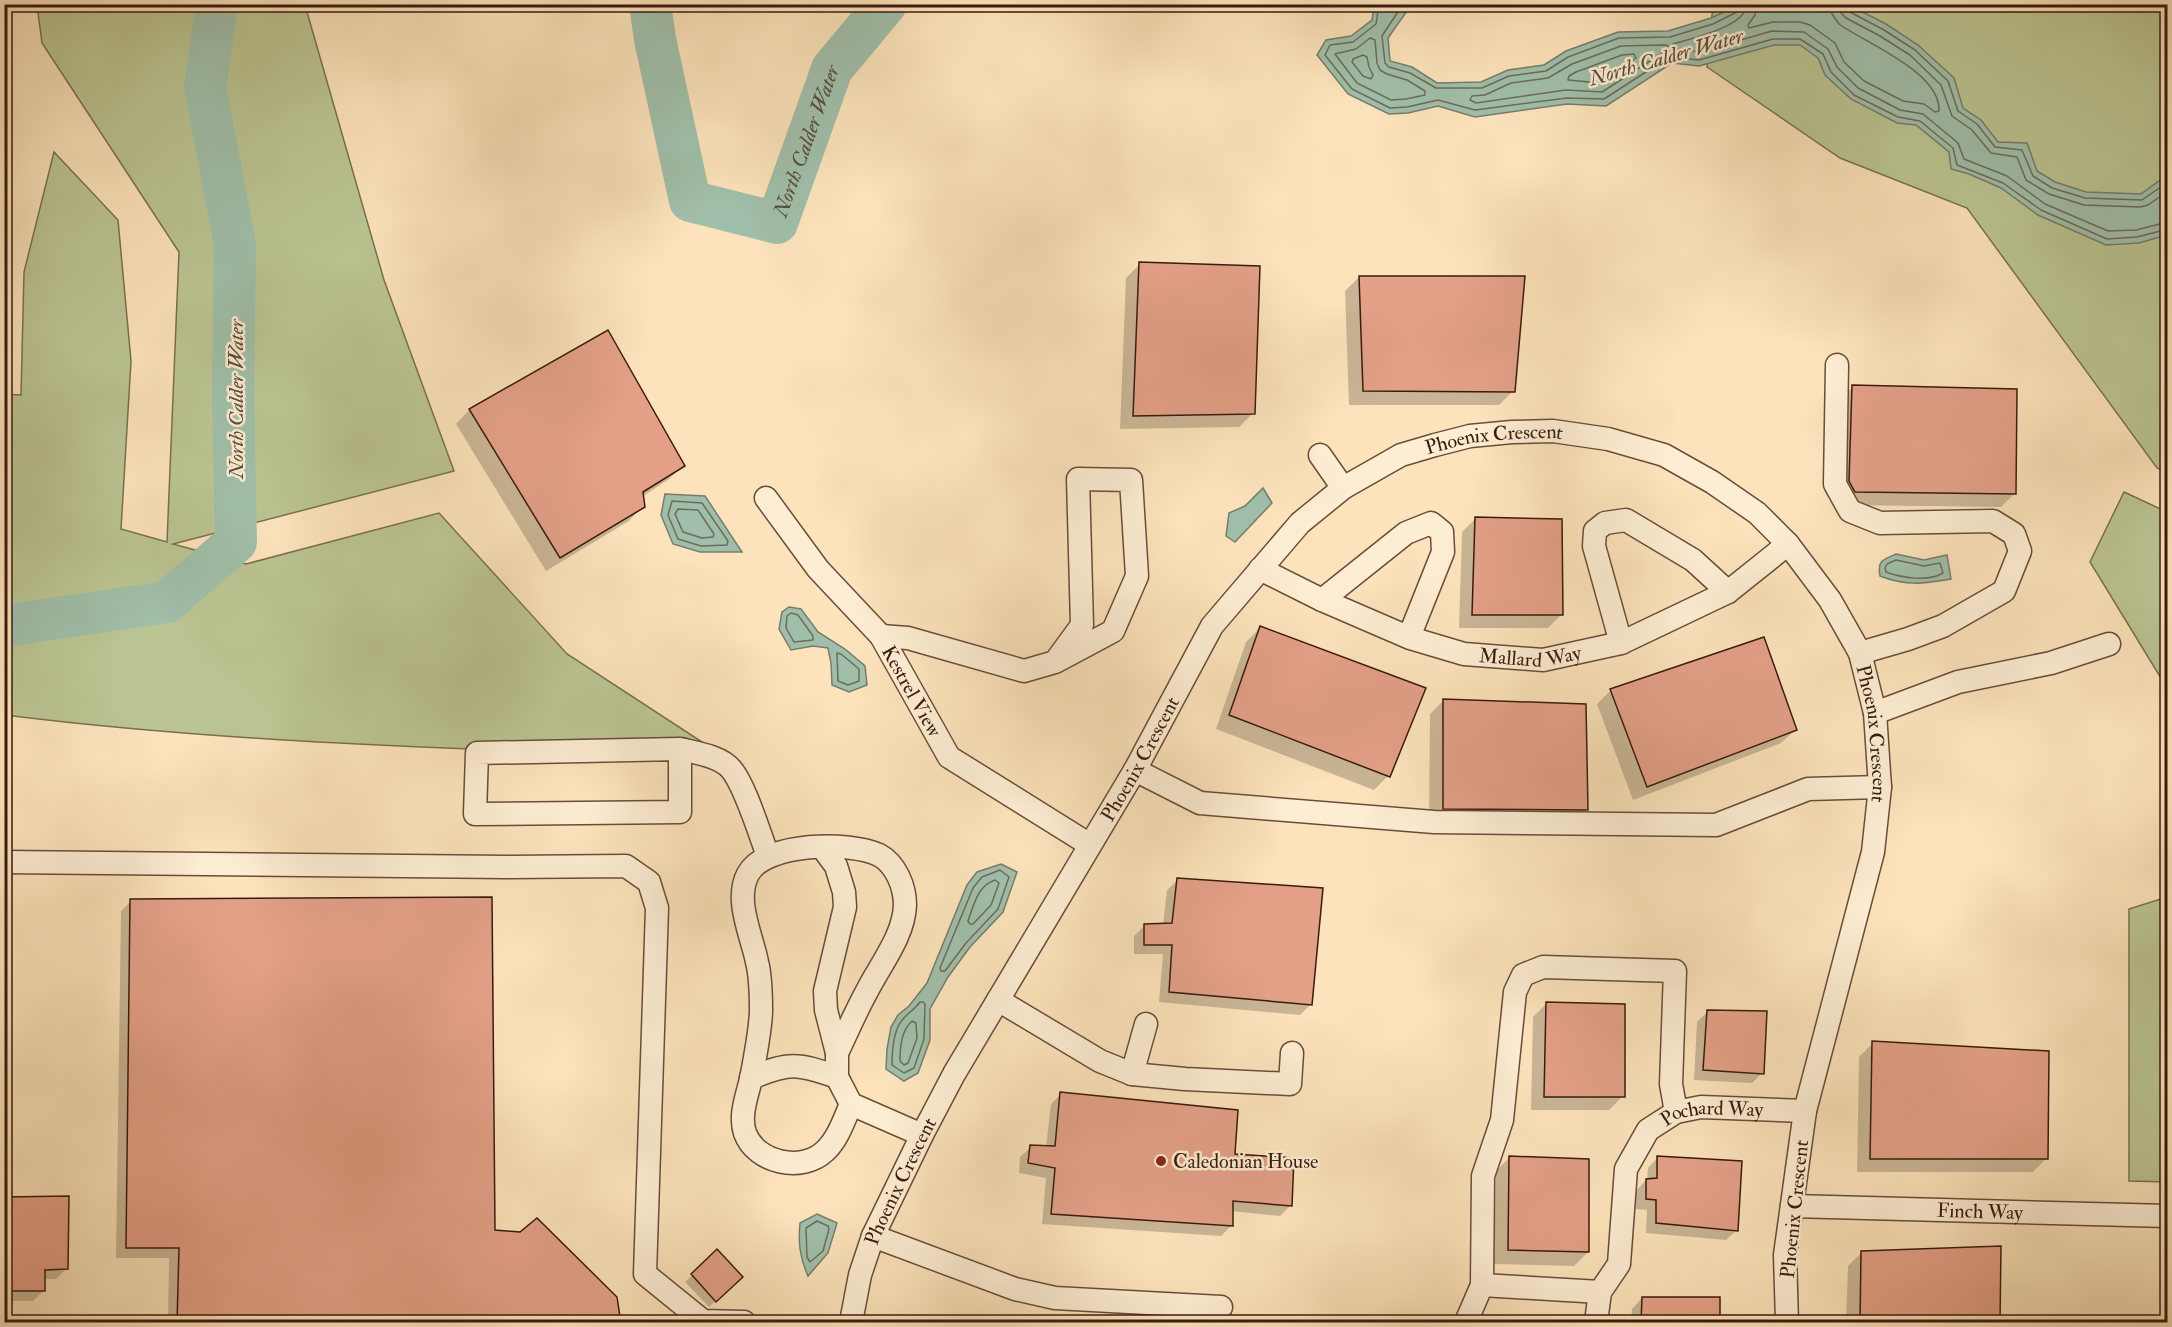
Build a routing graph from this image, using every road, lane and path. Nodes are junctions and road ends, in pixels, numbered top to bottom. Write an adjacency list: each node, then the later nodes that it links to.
1 (1837, 365): 13 (street)
2 (1320, 455): 3 (street)
3 (1343, 488): 5 (street, Phoenix Crescent); 6 (street, Phoenix Crescent)
4 (766, 498): 9 (street, Kestrel View)
5 (1788, 544): 7 (street, Mallard Way); 13 (street, Phoenix Crescent)
6 (1260, 569): 8 (street, Mallard Way); 17 (street, Phoenix Crescent)
7 (1728, 592): 11 (street, Mallard Way); 11 (street)
8 (1322, 600): 10 (street, Mallard Way); 10 (street)
9 (881, 636): 14 (street); 19 (street, Kestrel View)
10 (1409, 637): 11 (street, Mallard Way)
11 (1621, 643)
12 (2109, 644): 15 (street)
13 (1860, 653): 15 (street, Phoenix Crescent)
14 (1055, 662): 14 (street)
15 (1875, 713): 18 (street, Phoenix Crescent)
16 (680, 748): 16 (street); 21 (street)
17 (1135, 770): 18 (street); 19 (street, Phoenix Crescent)
18 (1880, 787): 31 (street, Phoenix Crescent)
19 (1090, 845): 23 (street, Phoenix Crescent)
20 (822, 847): 21 (street); 25 (street); 25 (street)
21 (768, 856): 29 (street)
22 (4, 862): 40 (street)
23 (998, 1000): 27 (street); 33 (street, Phoenix Crescent)
24 (1146, 1024): 27 (street)
25 (837, 1053): 28 (street)
26 (1292, 1053): 27 (street)
27 (1132, 1074)
28 (837, 1077): 29 (street); 30 (street)
29 (751, 1078): 30 (street)
30 (852, 1104): 33 (street)
31 (1805, 1111): 32 (street, Pochard Way); 34 (street, Phoenix Crescent)
32 (1676, 1112): 37 (street); 38 (street, Pochard Way)
33 (922, 1135): 36 (street, Phoenix Crescent)
34 (1792, 1206): 35 (street, Finch Way); 45 (street, Phoenix Crescent)
35 (2168, 1216)
36 (873, 1236): 39 (street); 42 (street, Phoenix Crescent)
37 (1482, 1285): 38 (street); 43 (street)
38 (1600, 1293): 44 (street, Pochard Way)
39 (1221, 1307)
40 (702, 1322): 41 (street)
41 (744, 1323)
42 (851, 1323)
43 (1466, 1323)
44 (1596, 1323)
45 (1786, 1323)

